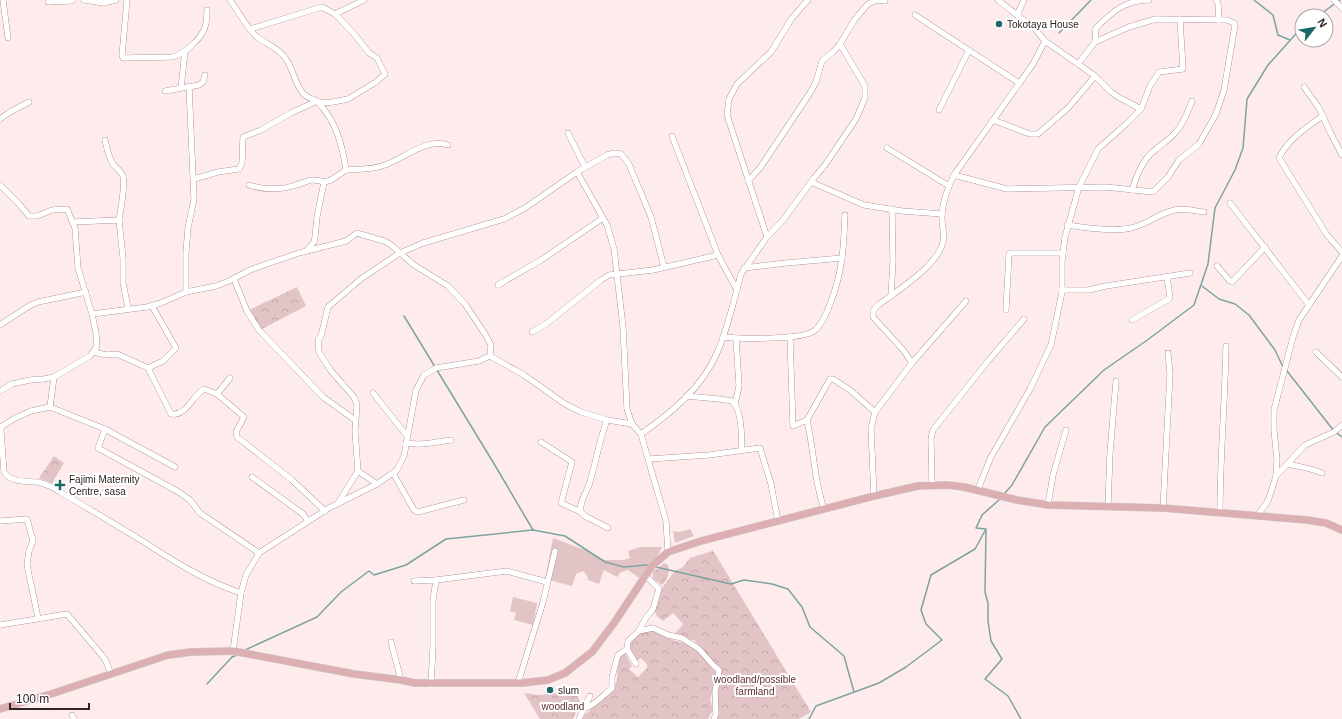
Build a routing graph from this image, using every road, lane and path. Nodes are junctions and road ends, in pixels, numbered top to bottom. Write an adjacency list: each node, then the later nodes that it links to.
1 (3, 0): 24 (street)
2 (73, 0): 15 (street)
3 (84, 0): 4 (street)
4 (116, 0)
5 (127, 0): 29 (street)
6 (230, 0): 23 (street)
7 (808, 0): 57 (street)
8 (885, 0): 27 (street)
9 (998, 0): 20 (street)
10 (1024, 0): 20 (street)
11 (1149, 0): 26 (street)
12 (1216, 0): 22 (street)
13 (1334, 0): 16 (street)
14 (361, 1): 18 (street)
15 (48, 2)
16 (1342, 8)
17 (207, 10): 29 (street)
18 (335, 14): 23 (street); 38 (street)
19 (915, 15): 28 (street)
20 (1017, 15): 25 (street)
21 (1180, 19): 22 (street); 26 (street); 41 (street)
22 (1219, 20): 64 (street)
23 (250, 29): 38 (street)
24 (8, 38)
25 (1045, 41): 30 (street); 33 (street)
26 (1095, 42): 30 (street)
27 (840, 44): 57 (street); 59 (street)
28 (969, 50): 33 (street); 42 (street)
29 (185, 51): 36 (street)
30 (1078, 64): 32 (street)
31 (205, 75): 34 (street)
32 (1095, 76): 41 (street); 45 (street)
33 (1019, 83): 45 (street)
34 (189, 86): 36 (street); 56 (street)
35 (1304, 87): 43 (street)
36 (181, 88): 37 (street)
37 (165, 91)
38 (317, 101): 53 (street); 56 (street)
39 (1192, 101): 64 (street)
40 (29, 102): 44 (street)
41 (1141, 108): 63 (street)
42 (939, 110)
43 (1323, 116): 51 (street); 79 (street)
44 (0, 120)
45 (993, 120): 55 (street)
46 (568, 133): 52 (street)
47 (672, 136): 82 (street)
48 (105, 140): 71 (street)
49 (448, 145): 53 (street)
50 (887, 148): 62 (street)
51 (1342, 155)
52 (585, 167): 54 (street); 86 (street)
53 (346, 170): 58 (street)
54 (577, 172): 70 (street); 80 (street)
55 (954, 175): 62 (street); 63 (street)
56 (194, 179): 96 (street)
57 (748, 181): 75 (street)
58 (324, 182): 61 (street); 74 (street)
59 (811, 182): 66 (street); 75 (street)
60 (0, 185): 72 (street)
61 (249, 185)
62 (949, 186): 68 (street)
63 (1079, 187): 64 (street); 73 (street)
64 (1132, 190)
65 (1230, 203): 77 (street)
66 (892, 209): 68 (street); 97 (street)
67 (1204, 212): 73 (street)
68 (942, 214): 97 (street)
69 (845, 215): 84 (street)
70 (603, 218): 89 (street); 92 (street)
71 (119, 220): 72 (street); 101 (street)
72 (73, 222): 95 (street)
73 (1067, 226): 81 (street)
74 (315, 237): 76 (street); 78 (street)
75 (767, 237): 87 (street)
76 (325, 246): 78 (street); 80 (street)
77 (1265, 247): 85 (street); 99 (street)
78 (307, 251): 91 (street)
79 (1342, 252)
80 (400, 253): 115 (street); 129 (street)
81 (1063, 253): 94 (street); 102 (street)
82 (718, 255): 86 (street); 93 (street)
83 (1342, 256): 99 (street)
84 (842, 258): 87 (street); 109 (street)
85 (1217, 266)
86 (664, 267): 89 (street)
87 (744, 268): 93 (street)
88 (1190, 273): 90 (street)
89 (617, 274): 107 (street); 132 (street)
90 (1167, 276): 94 (street); 105 (street)
91 (234, 279): 96 (street); 129 (street)
92 (498, 285)
93 (737, 290): 108 (street)
94 (1062, 290): 152 (street)
95 (86, 292): 103 (street); 106 (street)
96 (186, 292): 100 (street)
97 (891, 296): 116 (street)
98 (966, 301): 116 (street)
99 (1309, 305): 148 (street)
100 (152, 306): 101 (street); 117 (street)
101 (128, 308): 103 (street)
102 (1006, 310)
103 (92, 314): 112 (street)
104 (1024, 319): 151 (street)
105 (1132, 320)
106 (0, 325)
107 (532, 332)
108 (723, 337): 110 (street); 125 (street)
109 (790, 337): 110 (street); 131 (street)
110 (736, 338): 126 (street)
111 (1226, 346): 162 (street)
112 (94, 352): 117 (street); 118 (street)
113 (1316, 352): 119 (street)
114 (1168, 353): 158 (street)
115 (490, 356): 130 (street); 137 (street)
116 (912, 363): 128 (street)
117 (148, 368): 124 (street)
118 (54, 377): 122 (street); 127 (street)
119 (1342, 377)
120 (230, 378): 124 (street)
121 (1116, 381): 157 (street)
122 (0, 391)
123 (373, 393): 137 (street)
124 (217, 394): 160 (street)
125 (686, 396): 126 (street); 136 (street)
126 (735, 404): 141 (street)
127 (50, 407): 134 (street); 176 (street)
128 (875, 412): 131 (street); 153 (street)
129 (355, 420): 145 (street)
130 (607, 420): 132 (street); 161 (street)
131 (807, 420): 159 (street)
132 (632, 424): 136 (street)
133 (1342, 425): 143 (street)
134 (105, 429): 144 (street); 171 (street)
135 (1066, 430): 156 (street)
136 (641, 434): 142 (street)
137 (407, 436): 140 (street)
138 (452, 440): 140 (street)
139 (541, 442): 161 (street)
140 (406, 443): 146 (street)
141 (742, 450): 142 (street); 166 (street)
142 (648, 460): 170 (street)
143 (1288, 464): 147 (street); 148 (street)
144 (175, 467)
145 (358, 471): 150 (street); 155 (street)
146 (393, 473): 150 (street); 154 (street)
147 (1322, 473)
148 (1276, 476): 163 (street)
149 (252, 477): 165 (street)
150 (377, 484): 155 (street)
151 (932, 486): 152 (main road); 153 (main road)
152 (978, 490): 156 (main road)
153 (874, 496): 159 (main road)
154 (464, 500)
155 (338, 503): 160 (street)
156 (1048, 505): 157 (main road)
157 (1108, 506): 158 (main road)
158 (1163, 508): 162 (main road)
159 (824, 509): 166 (main road)
160 (324, 511): 165 (street)
161 (580, 512): 167 (street)
162 (1220, 513): 163 (main road)
163 (1257, 516): 168 (main road)
164 (0, 521): 177 (street)
165 (308, 521): 171 (street)
166 (778, 521): 170 (main road)
167 (608, 528)
168 (1342, 530)
169 (554, 551): 175 (street)
170 (668, 552): 172 (main road)
171 (259, 553): 176 (street)
172 (646, 576): 179 (street); 186 (main road)
173 (436, 580): 174 (street); 175 (street); 187 (street)
174 (414, 581)
175 (548, 582): 186 (street)
176 (241, 593): 182 (street)
177 (38, 618): 178 (street); 184 (street)
178 (0, 625)
179 (639, 631): 181 (street); 192 (street)
180 (391, 642): 185 (street)
181 (627, 649): 183 (street); 189 (street)
182 (233, 651): 184 (main road); 185 (main road)
183 (636, 664)
184 (111, 674): 190 (main road)
185 (400, 680): 187 (main road)
186 (518, 683): 187 (main road)
187 (430, 684)
188 (590, 696): 189 (street)
189 (585, 708): 191 (street)
190 (0, 709)
191 (580, 719)
192 (714, 719)

